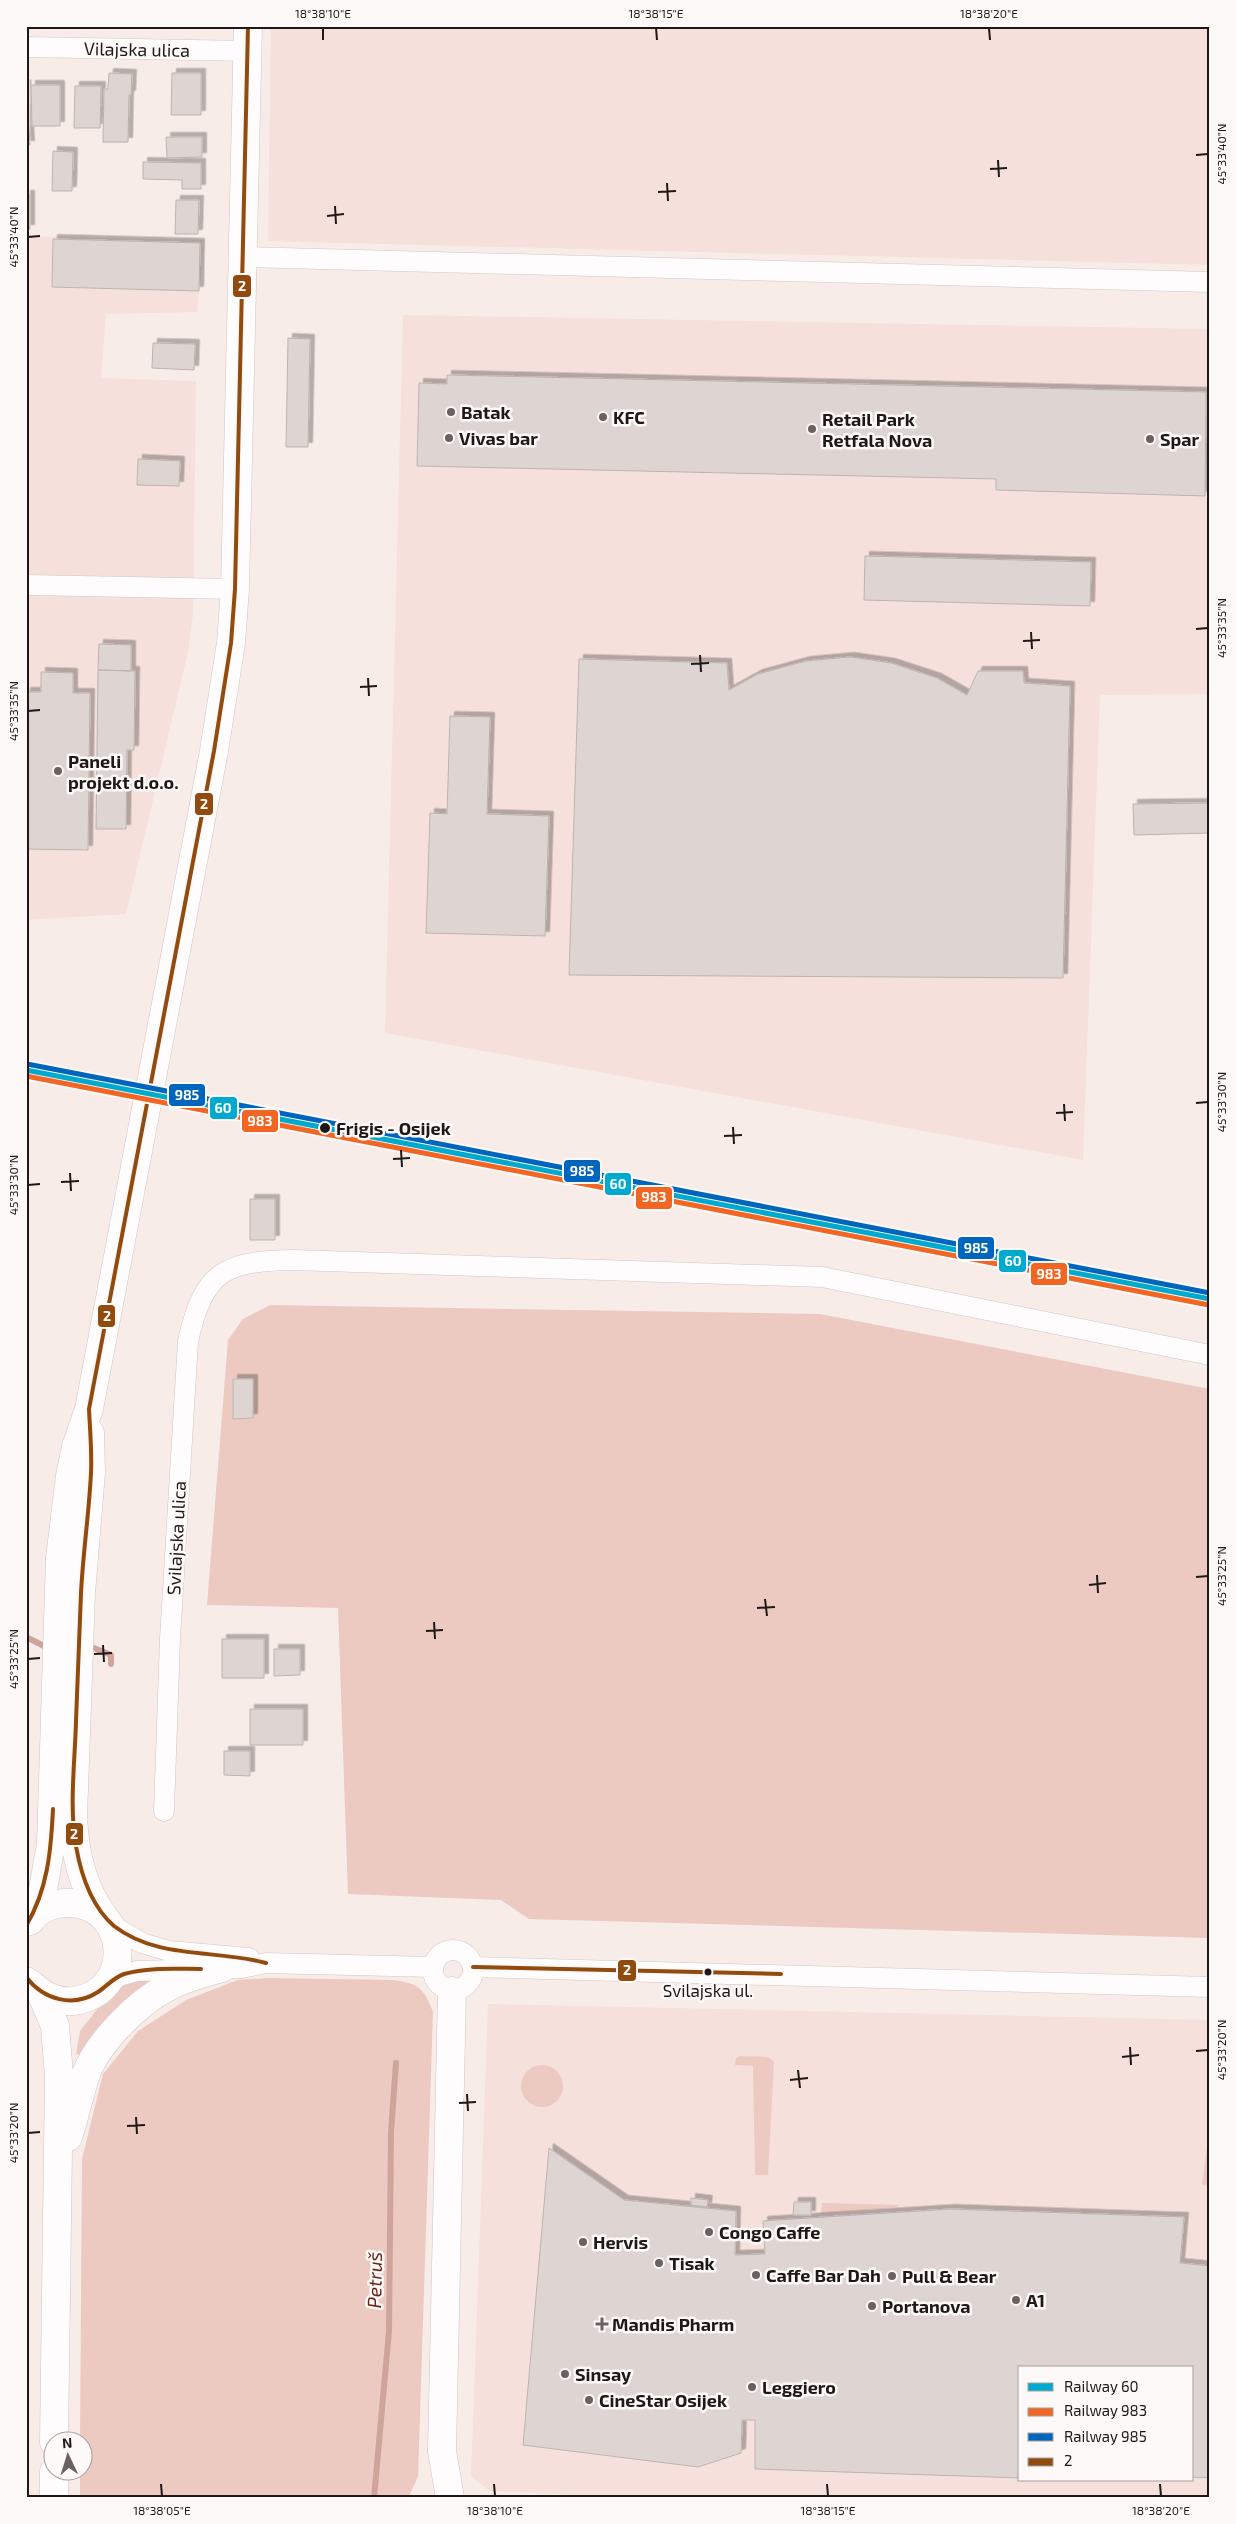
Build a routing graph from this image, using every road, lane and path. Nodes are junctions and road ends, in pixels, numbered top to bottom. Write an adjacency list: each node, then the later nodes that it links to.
1 (248, 38): 2 (street, Vilajska ulica); 3 (main road)
2 (26, 47)
3 (242, 257): 4 (street); 6 (main road)
4 (1210, 282)
5 (26, 585): 6 (street)
6 (235, 589): 8 (main road)
7 (1210, 1355): 9 (street, Svilajska ulica)
8 (89, 1409): 10 (main road); 11 (main road)
9 (164, 1811)
10 (107, 1921): 11 (main road); 12 (street); 18 (main road)
11 (29, 1922)
12 (266, 1963): 13 (street); 15 (street)
13 (433, 1967): 14 (street); 19 (street)
14 (473, 1967): 17 (street); 19 (street)
15 (222, 1968): 18 (street); 21 (main road)
16 (31, 1984): 18 (main road); 20 (main road)
17 (1210, 1987)
18 (97, 1990): 20 (main road)
19 (452, 1990): 23 (main road)
20 (59, 2075): 21 (main road)
21 (58, 2162): 22 (main road)
22 (54, 2432)
23 (442, 2451): 26 (main road); 27 (main road)
24 (54, 2482): 25 (main road)
25 (54, 2498)
26 (429, 2498)
27 (450, 2498)

